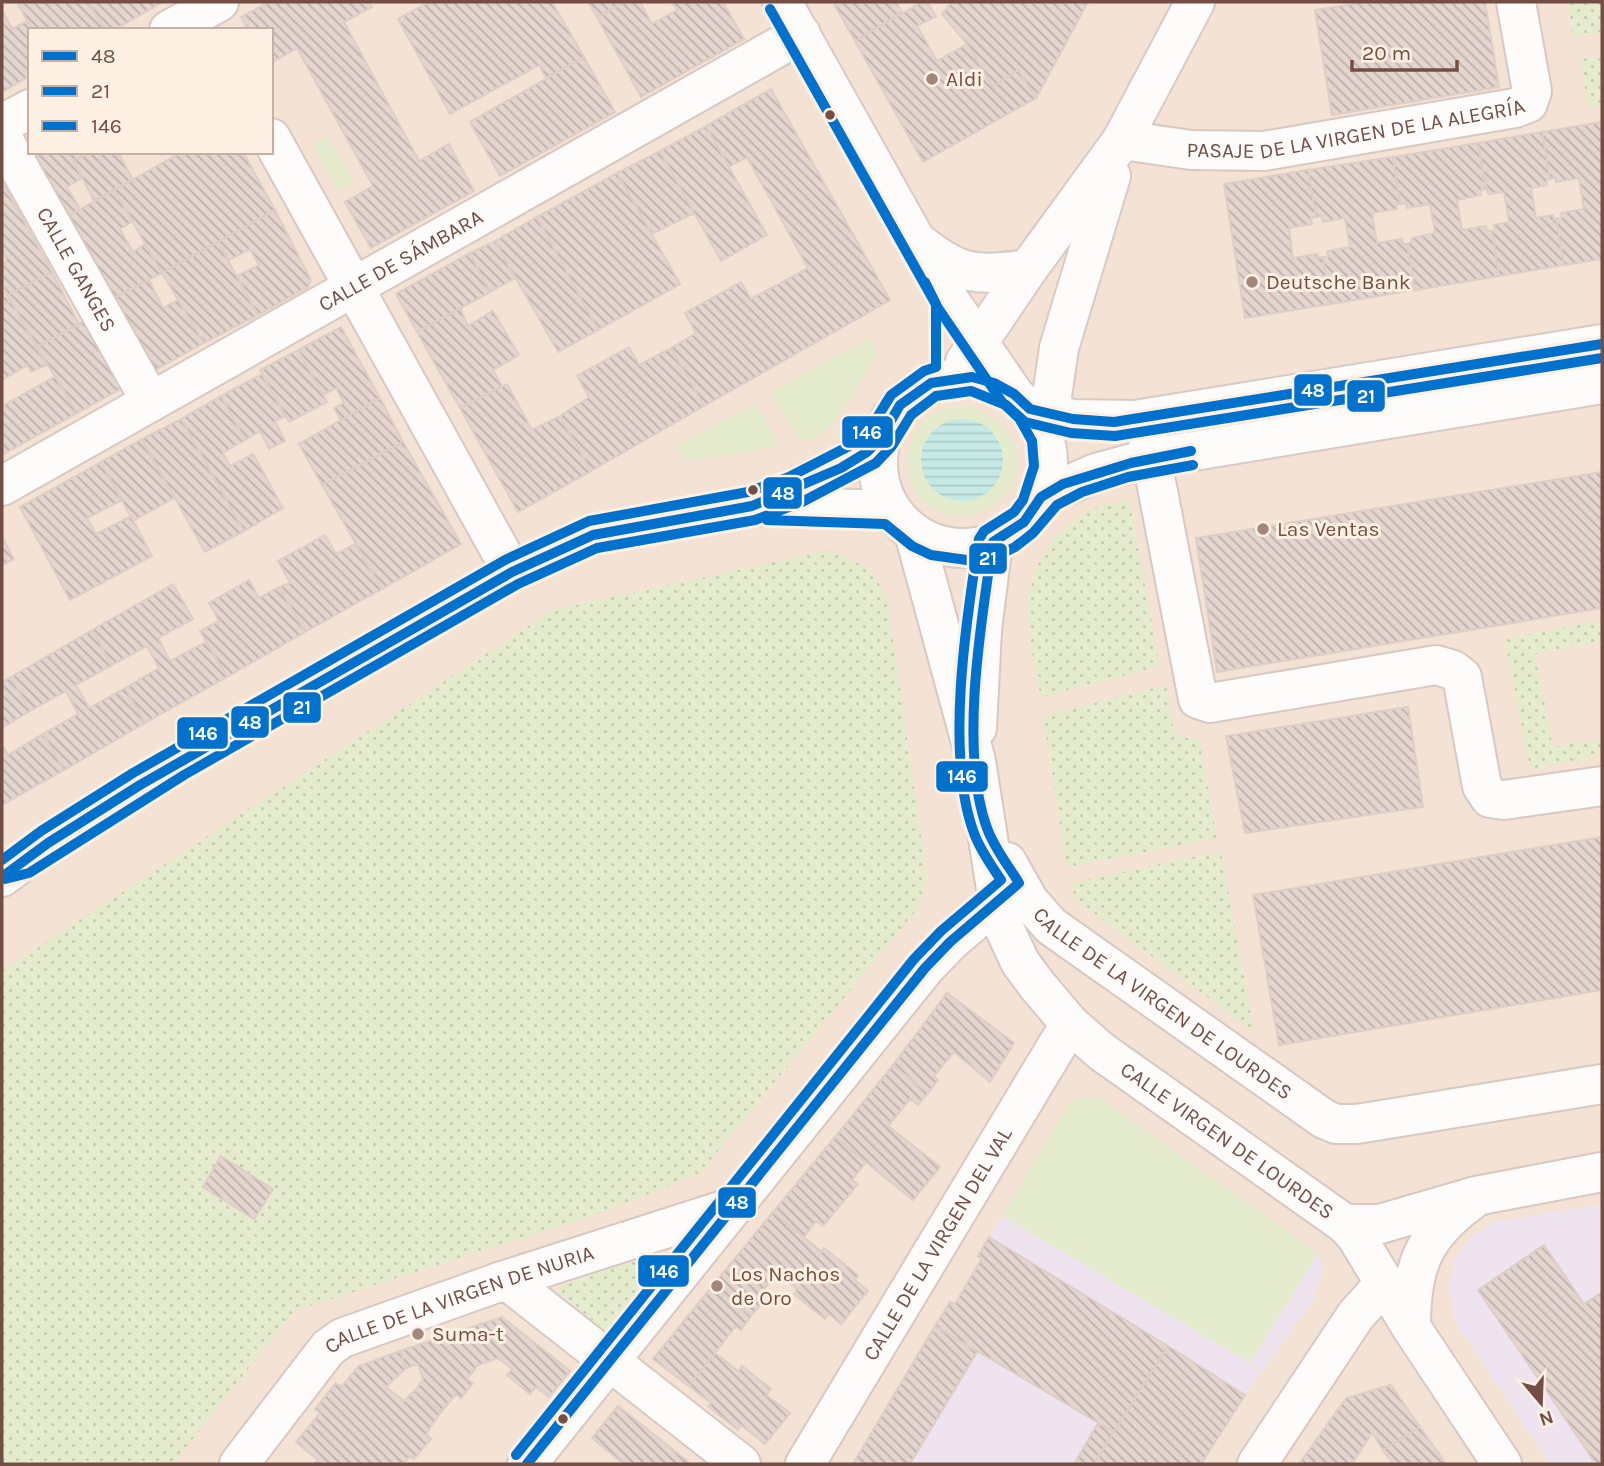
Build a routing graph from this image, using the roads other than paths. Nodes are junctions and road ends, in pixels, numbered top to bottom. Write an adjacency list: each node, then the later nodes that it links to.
1 (782, 2): 4 (street)
2 (1195, 2): 8 (street)
3 (1516, 2): 8 (street, PASAJE DE LA VIRGEN DE LA ALEGRÍA)
4 (801, 34): 10 (street); 12 (street, CALLE DE SÁMBARA)
5 (28, 109): 6 (street)
6 (2, 124)
7 (2, 137): 18 (street, CALLE GANGES)
8 (1122, 140): 11 (street); 19 (street)
9 (273, 142): 12 (street)
10 (918, 242): 11 (street); 13 (street)
11 (1028, 269): 14 (street)
12 (355, 288): 18 (street, CALLE DE SÁMBARA); 28 (street)
13 (950, 301): 14 (street); 16 (street)
14 (978, 341): 16 (street); 19 (street)
15 (1602, 344): 20 (street)
16 (952, 378): 19 (street); 21 (street)
17 (1602, 384): 22 (street)
18 (151, 402): 23 (street, CALLE DE SÁMBARA)
19 (1035, 414): 20 (street); 24 (street)
20 (1135, 421): 22 (street)
21 (881, 438): 25 (street); 26 (street)
22 (1151, 458): 24 (street); 30 (street)
23 (2, 486)
24 (1041, 497): 27 (street)
25 (752, 506): 26 (street); 28 (street)
26 (902, 521): 27 (street); 29 (street)
27 (993, 542): 29 (street)
28 (512, 572): 31 (street)
29 (976, 761): 32 (street, CALLE DE LA VIRGEN DE LOURDES)
30 (1602, 786)
31 (8, 868)
32 (1008, 892): 33 (street, CALLE DE LA VIRGEN DE LOURDES); 34 (street, CALLE DE LA VIRGEN DE LOURDES); 37 (street)
33 (1070, 1024): 38 (street, CALLE VIRGEN DE LOURDES); 46 (street, CALLE DE LA VIRGEN DEL VAL)
34 (1602, 1084)
35 (1602, 1172): 36 (street)
36 (1476, 1196): 38 (street, CALLE VIRGEN DE LOURDES); 41 (street)
37 (733, 1208): 39 (street, CALLE DE LA VIRGEN DE NURIA); 42 (street)
38 (1345, 1224): 40 (street)
39 (502, 1281): 42 (street); 43 (street, CALLE DE LA VIRGEN DE NURIA)
40 (1384, 1284): 41 (street); 47 (street)
41 (1411, 1327): 48 (street)
42 (611, 1362): 44 (street); 45 (street)
43 (256, 1458)
44 (527, 1464)
45 (741, 1464)
46 (804, 1464)
47 (1257, 1464)
48 (1502, 1464)

